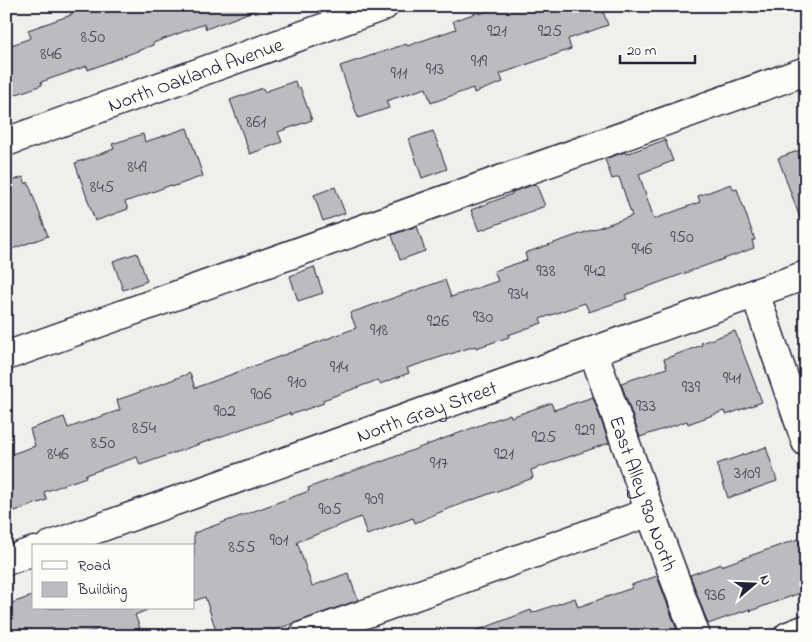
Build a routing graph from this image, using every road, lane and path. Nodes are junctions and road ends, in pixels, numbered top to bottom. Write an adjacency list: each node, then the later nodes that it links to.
1 (384, 6): 3 (street, North Oakland Avenue)
2 (806, 71): 7 (street)
3 (6, 142)
4 (806, 275): 5 (street, North Gray Street)
5 (755, 293): 6 (street, North Gray Street); 8 (street)
6 (593, 351): 9 (street, East Alley 930 North); 10 (street, North Gray Street)
7 (6, 356)
8 (806, 442)
9 (650, 512): 14 (street); 15 (street, East Alley 930 North)
10 (55, 544)
11 (32, 552): 12 (street)
12 (6, 561)
13 (806, 630): 16 (street)
14 (303, 636)
15 (696, 636)
16 (788, 636)

